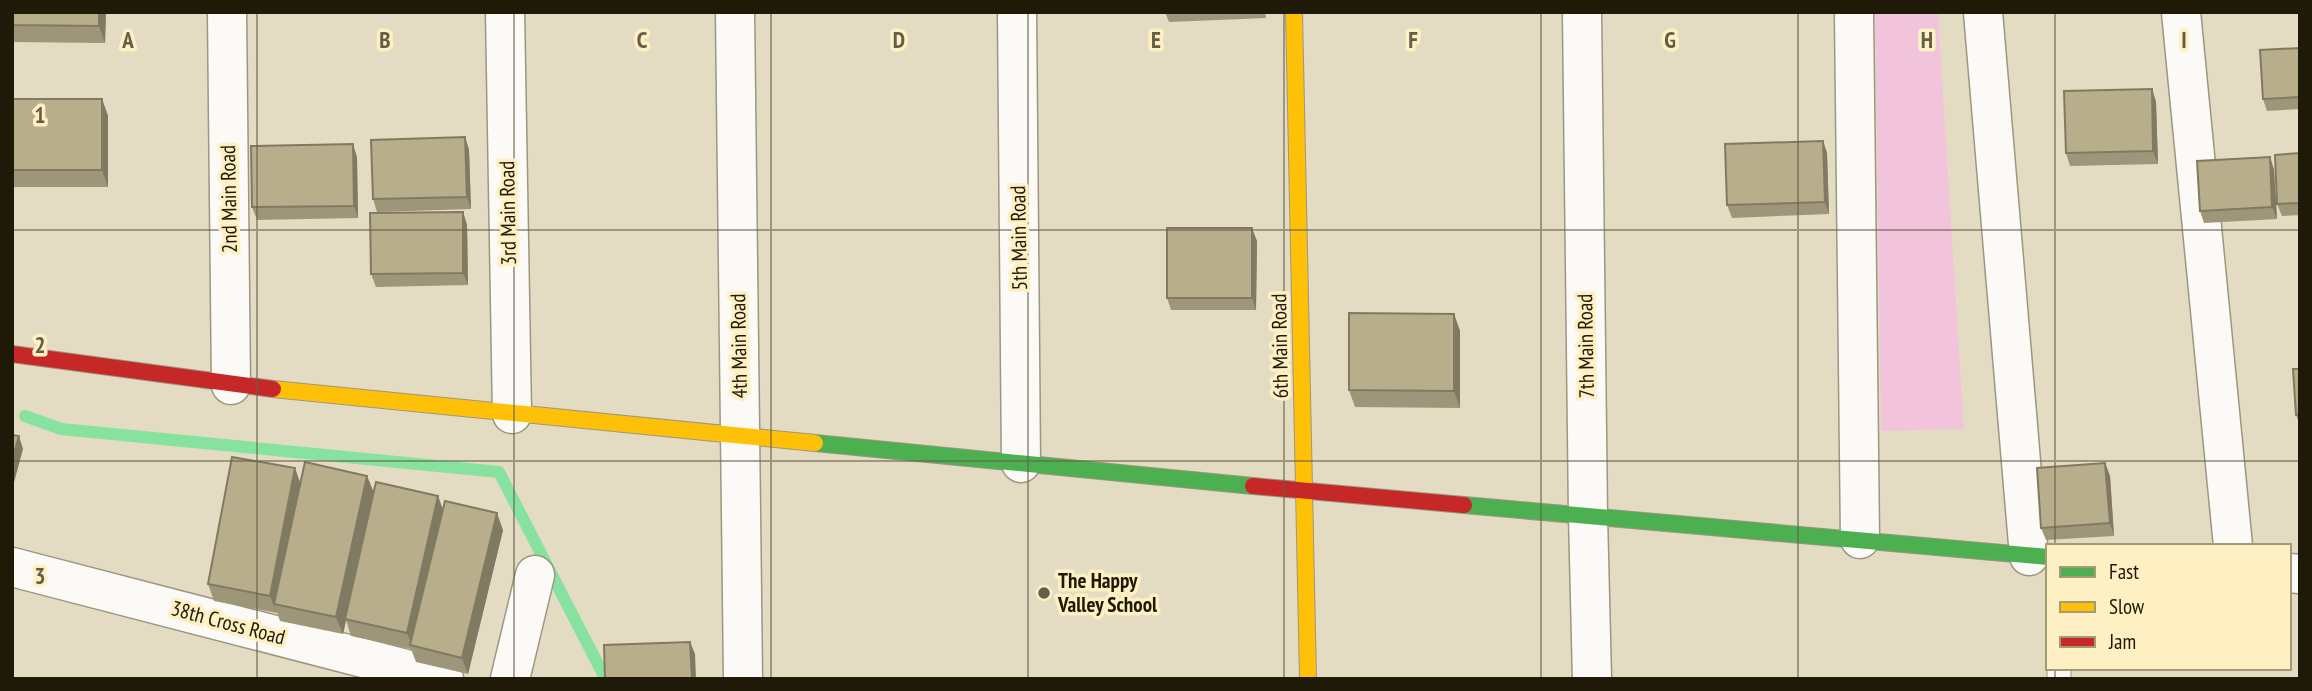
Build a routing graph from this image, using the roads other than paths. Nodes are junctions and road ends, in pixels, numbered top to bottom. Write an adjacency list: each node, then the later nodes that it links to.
1 (227, 12): 11 (street, 2nd Main Road)
2 (505, 12): 12 (street, 3rd Main Road)
3 (735, 12): 13 (street, 4th Main Road)
4 (1017, 12): 14 (street, 5th Main Road)
5 (1294, 12): 15 (street, 6th Main Road)
6 (1582, 12): 16 (street, 7th Main Road)
7 (1854, 12): 17 (street)
8 (1983, 12): 19 (street)
9 (2181, 12): 18 (street)
10 (12, 354): 11 (street)
11 (231, 385): 12 (street)
12 (512, 414): 13 (street)
13 (740, 436): 14 (street); 24 (street, 4th Main Road)
14 (1021, 463): 15 (street)
15 (1304, 491): 16 (street); 25 (street, 6th Main Road)
16 (1588, 516): 17 (street); 26 (street, 7th Main Road)
17 (1860, 539): 19 (street)
18 (2233, 544)
19 (2038, 556)
20 (12, 567): 22 (street, 38th Cross Road)
21 (535, 575): 23 (street)
22 (444, 679)
23 (510, 679)
24 (743, 679)
25 (1308, 679)
26 (1592, 679)

